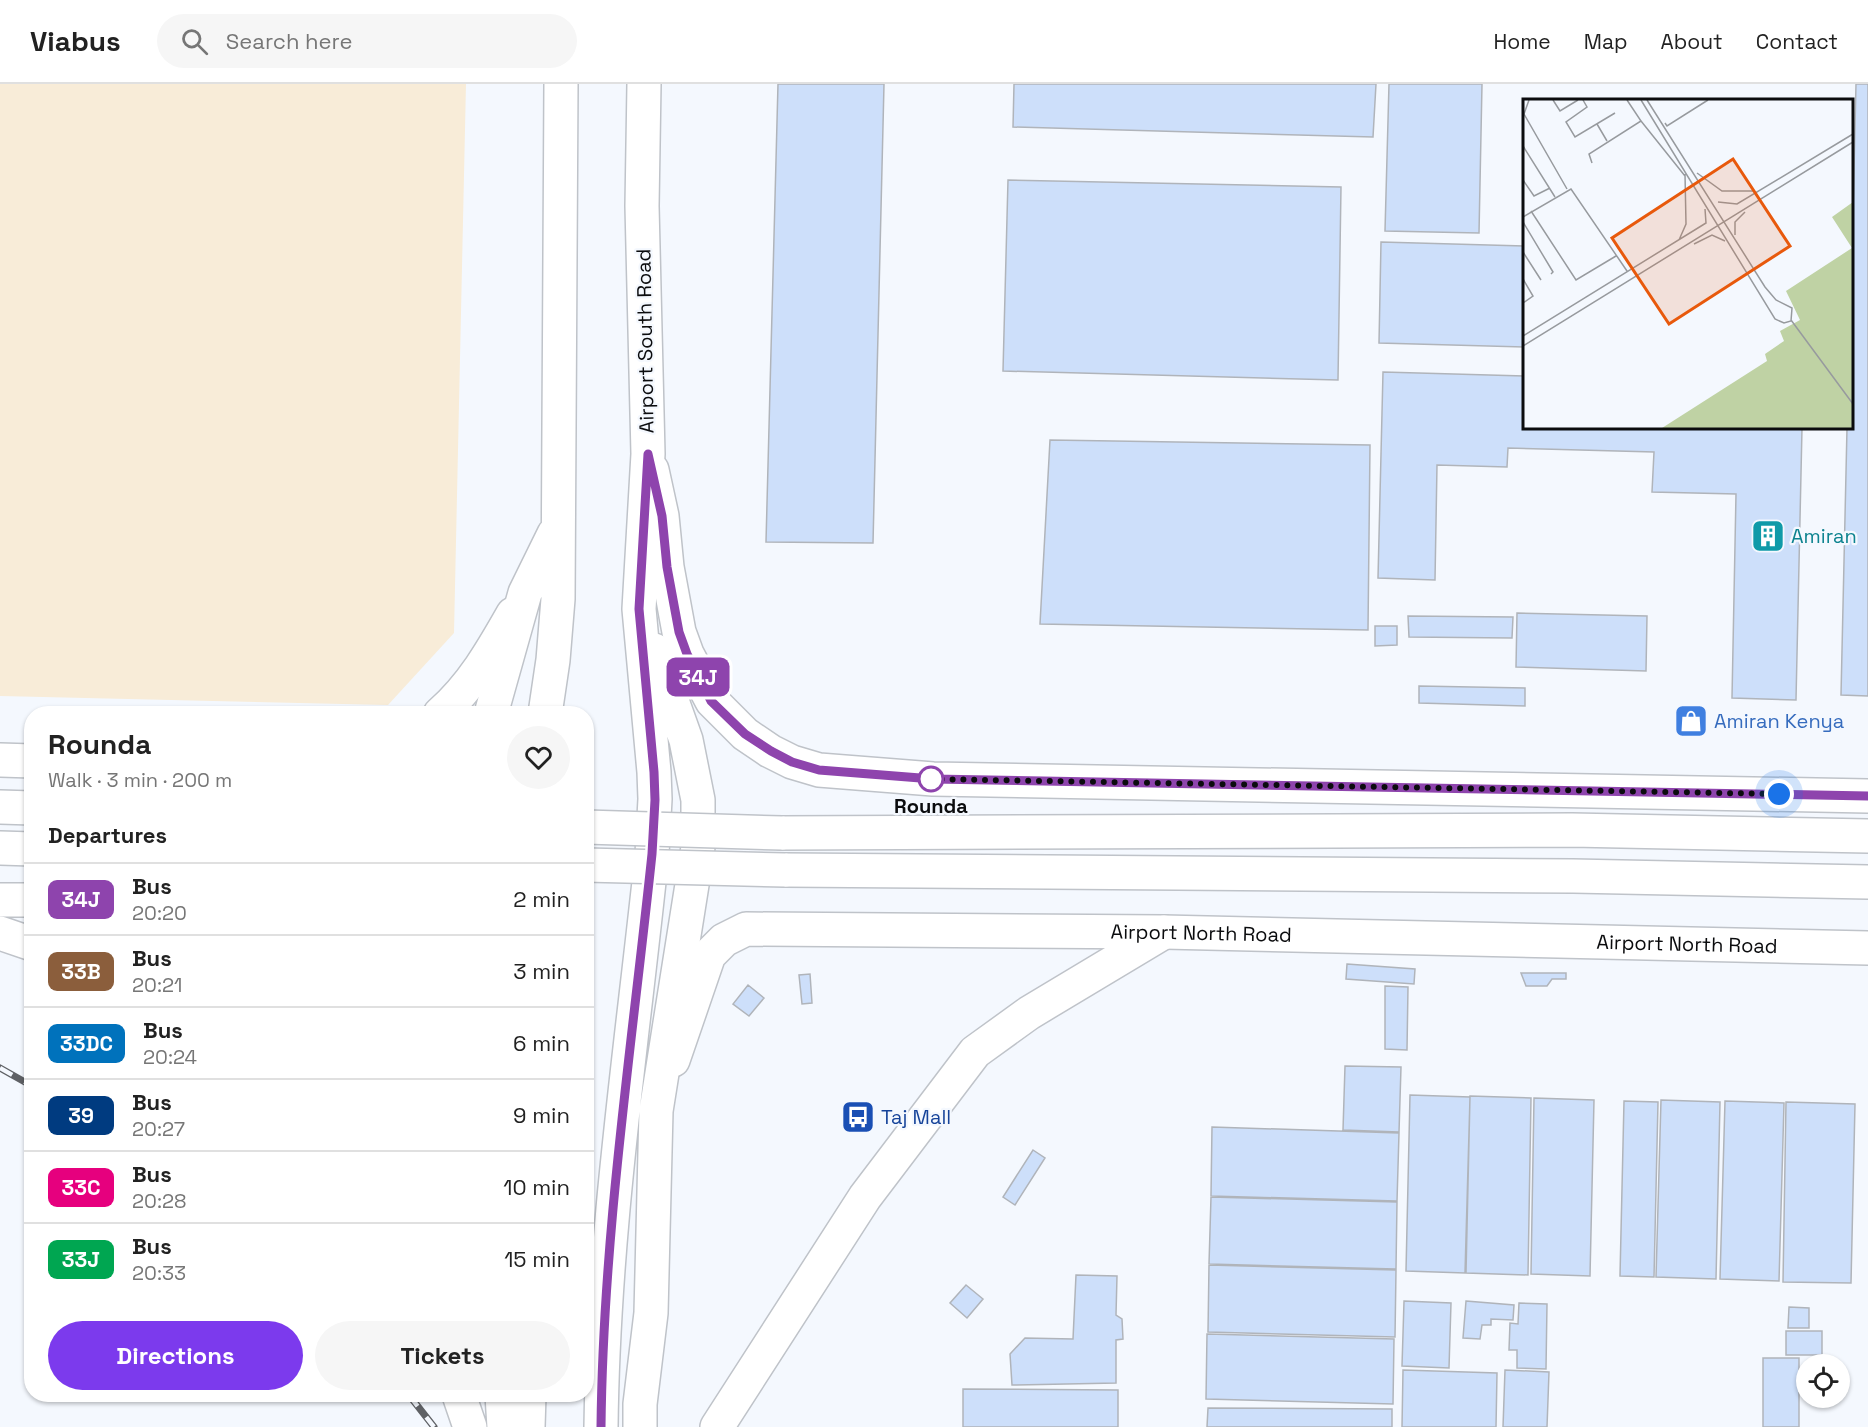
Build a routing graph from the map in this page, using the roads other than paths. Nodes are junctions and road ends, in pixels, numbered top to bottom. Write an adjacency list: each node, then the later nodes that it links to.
1 (561, 84): 4 (main road)
2 (644, 84): 3 (main road, Airport South Road)
3 (648, 454): 6 (main road, Airport South Road); 12 (main road)
4 (557, 527): 5 (main road); 9 (main road)
5 (525, 593): 7 (main road); 8 (main road)
6 (639, 609): 27 (main road); 34 (main road, Airport South Road)
7 (448, 706)
8 (493, 706)
9 (546, 706)
10 (0, 760): 11 (main road)
11 (24, 761)
12 (1868, 796)
13 (0, 807): 14 (main road)
14 (24, 808)
15 (594, 827): 16 (main road, bridge)
16 (1868, 836)
17 (0, 848): 18 (main road)
18 (24, 849)
19 (594, 865): 20 (main road, bridge)
20 (1868, 882)
21 (0, 900): 22 (main road)
22 (24, 900)
23 (1164, 932): 26 (main road, Airport North Road); 27 (main road, Airport North Road); 36 (main road)
24 (0, 933): 25 (main road)
25 (24, 941)
26 (1868, 948)
27 (656, 1111): 35 (main road)
28 (461, 1402): 31 (main road)
29 (502, 1402): 32 (main road)
30 (529, 1402): 33 (main road)
31 (470, 1427)
32 (504, 1427)
33 (528, 1427)
34 (602, 1427)
35 (640, 1427)
36 (717, 1427)

